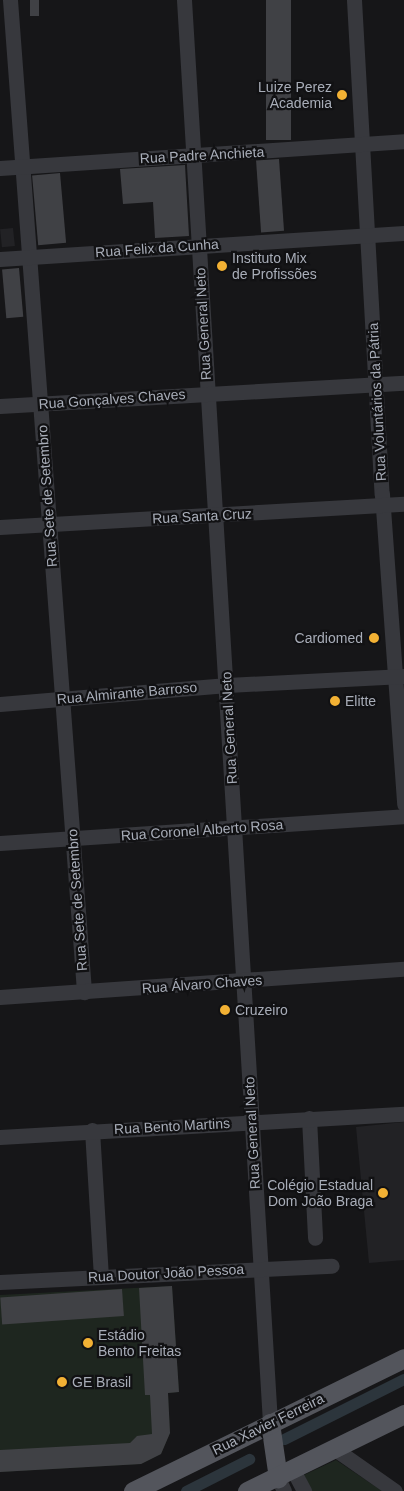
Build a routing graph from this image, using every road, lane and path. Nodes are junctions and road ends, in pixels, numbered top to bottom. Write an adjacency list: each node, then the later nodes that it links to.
1 (10, 0): 7 (street, Rua Sete de Setembro)
2 (184, 0): 6 (street, Rua General Neto)
3 (354, 0): 5 (street, Rua Voluntários da Pátria)
4 (404, 142): 5 (street, Rua Padre Anchieta)
5 (362, 143): 6 (street, Rua Padre Anchieta); 10 (street, Rua Voluntários da Pátria)
6 (194, 154): 7 (street, Rua Padre Anchieta); 11 (street, Rua General Neto)
7 (23, 167): 8 (street, Rua Padre Anchieta); 12 (street, Rua Sete de Setembro)
8 (0, 168)
9 (404, 233): 10 (street, Rua Felix da Cunha)
10 (369, 235): 11 (street, Rua Felix da Cunha); 15 (street, Rua Voluntários da Pátria)
11 (198, 245): 12 (street, Rua Felix da Cunha); 16 (street, Rua General Neto)
12 (29, 257): 13 (street, Rua Felix da Cunha); 17 (street, Rua Sete de Setembro)
13 (0, 259)
14 (404, 383): 15 (street, Rua Gonçalves Chaves)
15 (376, 385): 16 (street, Rua Gonçalves Chaves); 20 (street, Rua Voluntários da Pátria)
16 (207, 392): 17 (street, Rua Gonçalves Chaves); 21 (street, Rua General Neto)
17 (40, 404): 18 (street, Rua Gonçalves Chaves); 22 (street, Rua Sete de Setembro)
18 (0, 406)
19 (404, 504): 20 (street, Rua Santa Cruz)
20 (382, 505): 21 (street, Rua Santa Cruz); 24 (street, Rua Voluntários da Pátria)
21 (216, 516): 22 (street, Rua Santa Cruz); 25 (street, Rua General Neto)
22 (49, 522): 23 (street, Rua Santa Cruz); 26 (street, Rua Sete de Setembro)
23 (0, 527)
24 (400, 676): 25 (street, Rua Almirante Barroso); 28 (street, Rua Voluntários da Pátria)
25 (226, 685): 26 (street, Rua Almirante Barroso); 30 (street, Rua General Neto)
26 (61, 699): 27 (street, Rua Almirante Barroso); 31 (street, Rua Sete de Setembro)
27 (0, 704)
28 (404, 804)
29 (404, 816): 30 (street, Rua Coronel Alberto Rosa)
30 (234, 827): 31 (street, Rua Coronel Alberto Rosa); 34 (street, Rua General Neto)
31 (72, 840): 32 (street, Rua Coronel Alberto Rosa); 35 (street, Rua Sete de Setembro)
32 (0, 843)
33 (404, 969): 34 (street, Rua Álvaro Chaves)
34 (243, 982): 35 (street, Rua Álvaro Chaves); 39 (street, Rua General Neto)
35 (84, 992): 36 (street, Rua Álvaro Chaves)
36 (0, 997)
37 (404, 1114): 38 (street, Rua Bento Martins)
38 (309, 1118): 39 (street, Rua Bento Martins); 42 (street)
39 (251, 1122): 40 (street, Rua Bento Martins); 44 (street, Rua General Neto)
40 (92, 1130): 41 (street, Rua Bento Martins); 45 (street)
41 (0, 1137)
42 (316, 1238)
43 (332, 1266): 44 (street, Rua Doutor João Pessoa)
44 (259, 1267): 45 (street, Rua Doutor João Pessoa); 49 (street, Rua General Neto)
45 (101, 1277): 46 (street, Rua Doutor João Pessoa)
46 (0, 1282)
47 (404, 1358): 49 (main road, Rua Xavier Ferreira)
48 (404, 1414): 50 (main road)
49 (270, 1423): 51 (main road, Rua General Neto); 52 (main road, Rua Xavier Ferreira)
50 (335, 1449): 51 (main road); 55 (street)
51 (285, 1480): 53 (main road); 54 (street)
52 (133, 1491)
53 (247, 1491)
54 (304, 1491)
55 (395, 1491)

